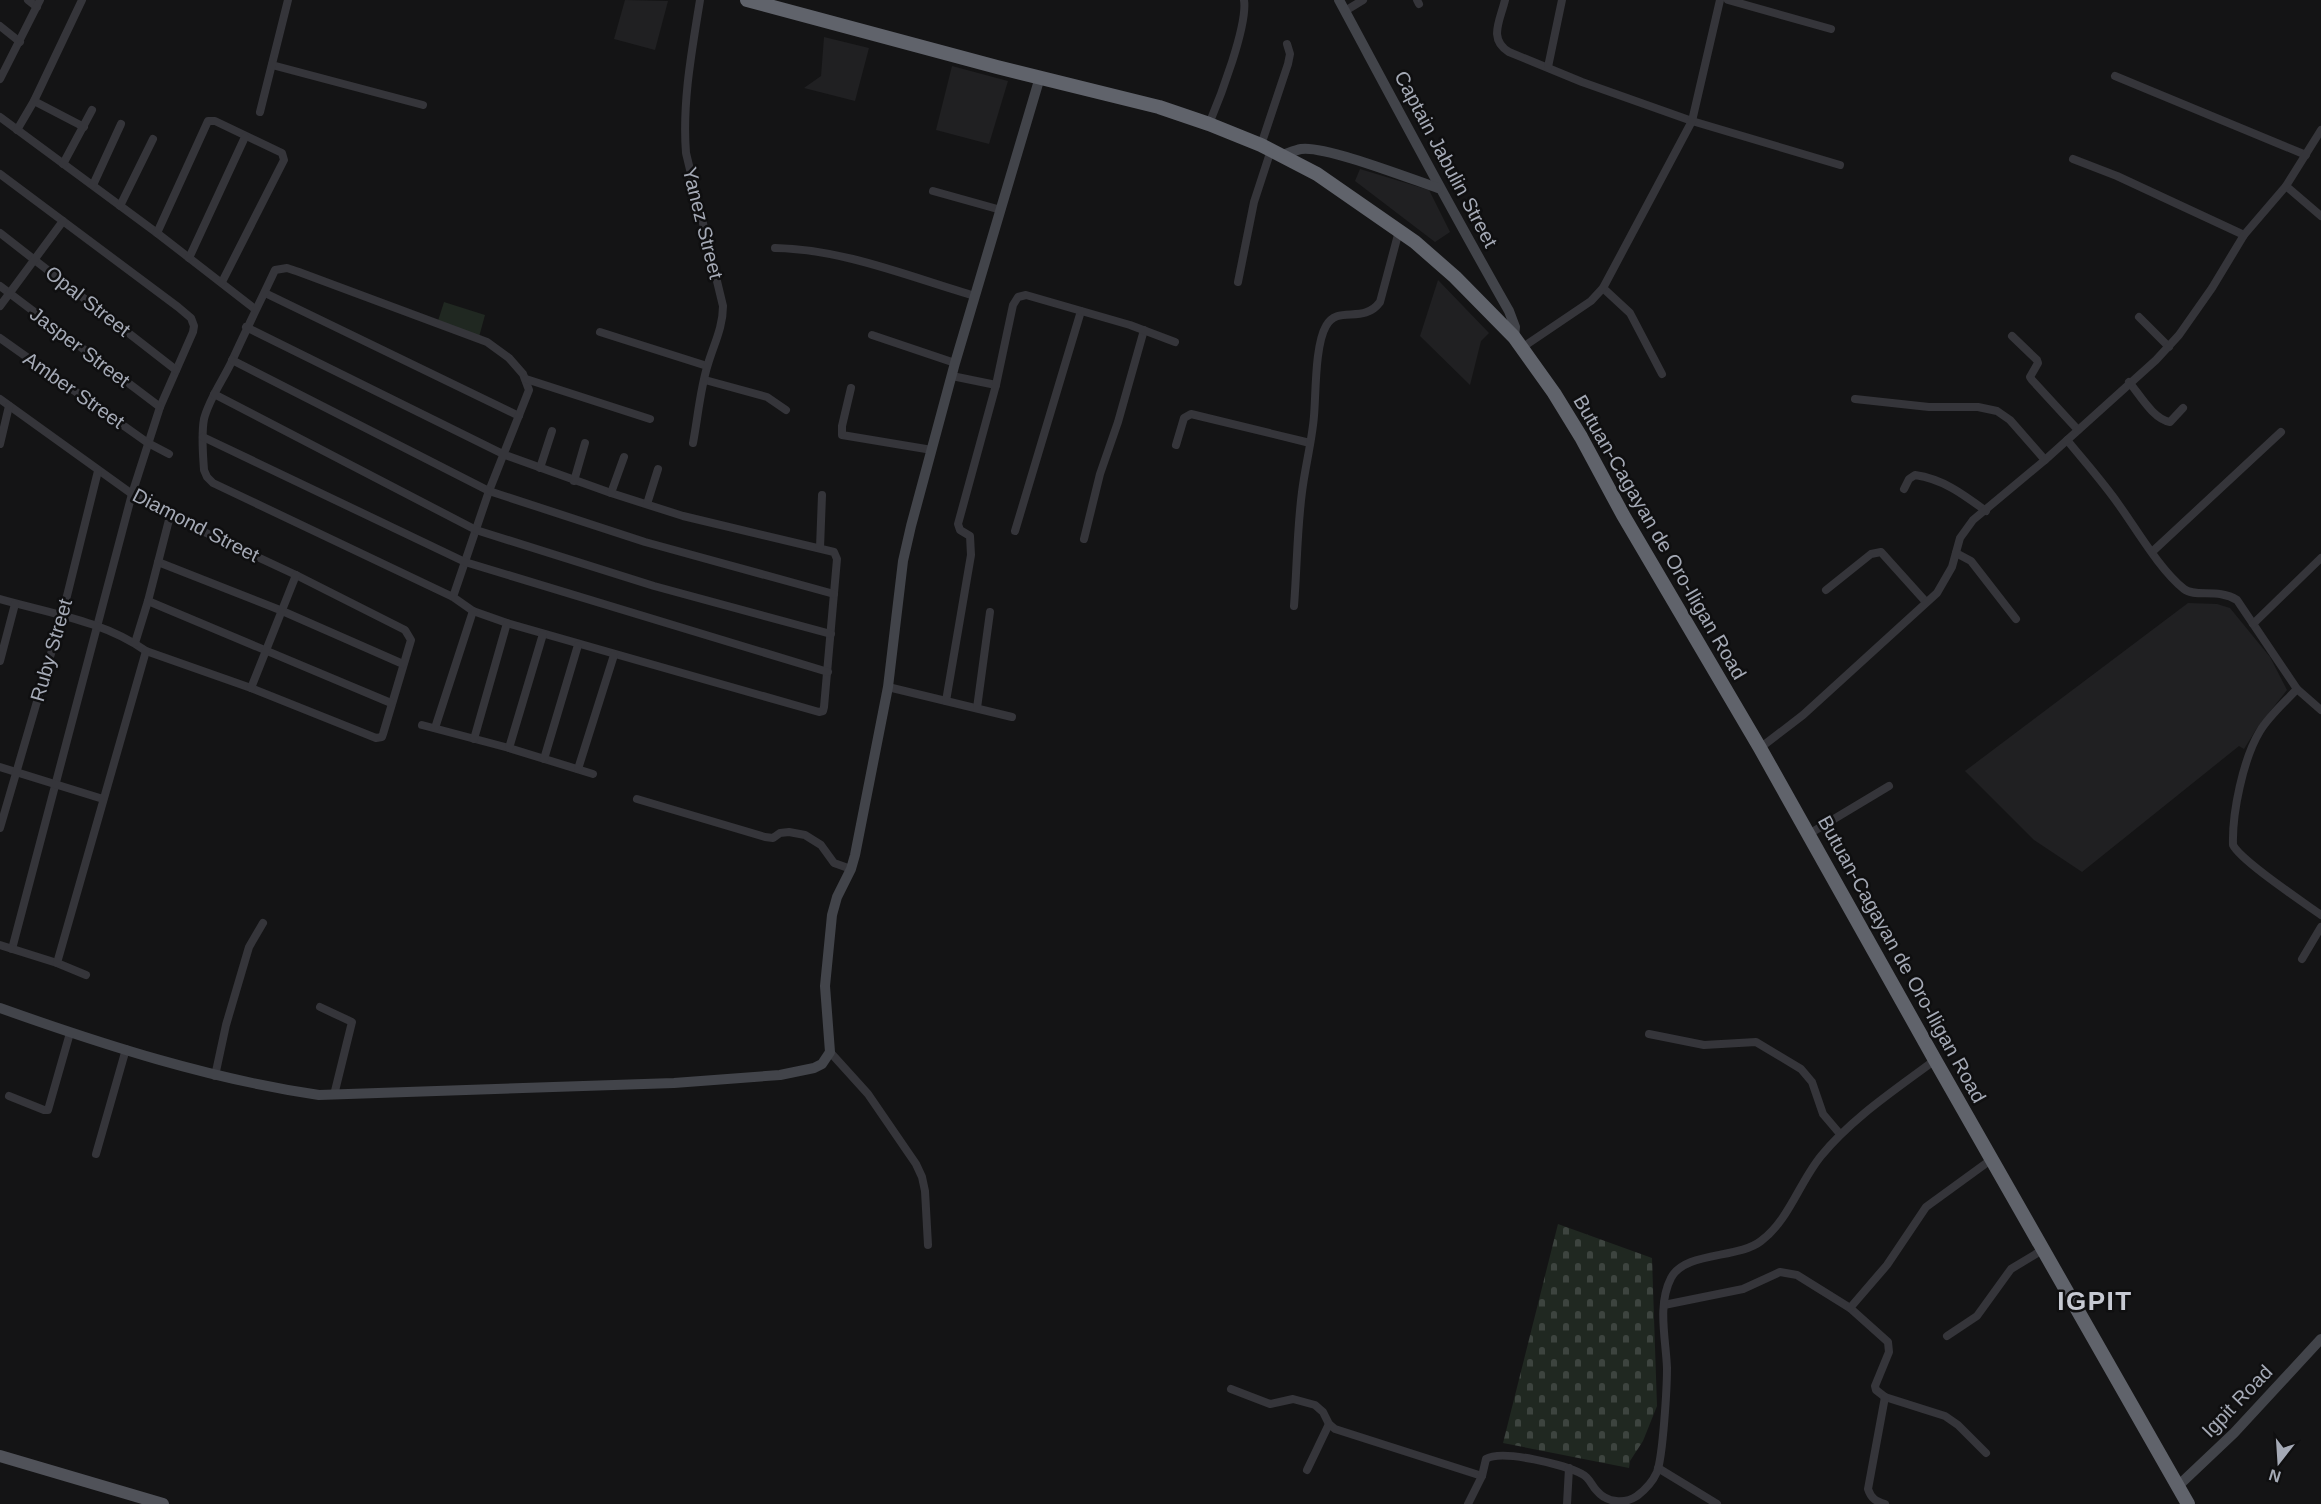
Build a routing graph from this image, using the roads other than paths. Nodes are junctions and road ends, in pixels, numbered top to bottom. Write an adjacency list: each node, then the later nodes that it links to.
1 (28, 0): 13 (street)
2 (82, 0): 24 (street)
3 (288, 0): 19 (street)
4 (699, 0): 80 (street, Yanez Street)
5 (747, 0): 23 (highway, Butuan-Cagayan de Oro-Iligan Road)
6 (1245, 0): 31 (street)
7 (1339, 0): 14 (street, Captain Jabulin Street)
8 (1363, 0): 14 (street)
9 (1505, 0): 20 (street)
10 (1562, 0): 20 (street)
11 (1720, 0): 29 (street)
12 (1728, 0): 16 (street)
13 (38, 4): 17 (street)
14 (1345, 11): 45 (street, Captain Jabulin Street)
15 (0, 26): 17 (street)
16 (1831, 29)
17 (20, 42): 21 (street)
18 (1287, 44): 37 (street)
19 (272, 65): 25 (street); 27 (street)
20 (1548, 67): 29 (street)
21 (1, 75)
22 (2115, 76): 38 (street)
23 (1041, 77): 31 (highway, Butuan-Cagayan de Oro-Iligan Road); 48 (street)
24 (34, 101): 32 (street); 33 (street)
25 (423, 105)
26 (92, 110): 32 (street)
27 (260, 112)
28 (0, 117): 33 (street)
29 (1692, 121): 41 (street); 61 (street)
30 (121, 124): 43 (street)
31 (1209, 124): 37 (highway, Butuan-Cagayan de Oro-Iligan Road)
32 (84, 127): 40 (street)
33 (17, 130): 40 (street)
34 (2321, 130): 38 (street)
35 (245, 137): 53 (street); 56 (street); 58 (street)
36 (153, 138): 47 (street)
37 (1272, 150): 45 (street); 51 (highway, Butuan-Cagayan de Oro-Iligan Road); 59 (street)
38 (2306, 155): 44 (street)
39 (2073, 159): 54 (street)
40 (63, 164): 43 (street)
41 (1840, 165)
42 (0, 174): 50 (street)
43 (93, 185): 47 (street)
44 (2286, 186): 49 (street); 54 (street)
45 (1438, 188): 76 (street, Captain Jabulin Street)
46 (933, 190): 48 (street)
47 (120, 206): 53 (street)
48 (1001, 210): 64 (street)
49 (2321, 216)
50 (63, 221): 57 (street); 81 (street)
51 (1399, 231): 76 (highway, Butuan-Cagayan de Oro-Iligan Road); 105 (street)
52 (0, 233): 57 (street, Opal Street)
53 (157, 233): 56 (street)
54 (2244, 235): 77 (street)
55 (775, 248): 64 (street)
56 (189, 258): 58 (street)
57 (35, 259): 63 (street); 81 (street, Opal Street)
58 (222, 282): 66 (street)
59 (1238, 282)
60 (0, 286): 63 (street, Jasper Street)
61 (1603, 288): 76 (street); 82 (street)
62 (266, 293): 66 (street); 84 (street); 96 (street)
63 (10, 294): 65 (street); 93 (street, Jasper Street)
64 (975, 296): 79 (street)
65 (0, 306)
66 (255, 309): 69 (street)
67 (1081, 311): 70 (street); 87 (street); 127 (street)
68 (2139, 317): 77 (street)
69 (246, 327): 78 (street); 111 (street)
70 (1144, 330): 75 (street); 128 (street)
71 (600, 332): 80 (street)
72 (872, 335): 79 (street)
73 (2012, 336): 98 (street)
74 (0, 338): 103 (street, Amber Street)
75 (1175, 342)
76 (1519, 342): 174 (highway, Butuan-Cagayan de Oro-Iligan Road)
77 (2169, 346): 86 (street)
78 (232, 360): 89 (street); 119 (street)
79 (955, 363): 83 (street)
80 (707, 366): 85 (street, Yanez Street)
81 (176, 370): 93 (street)
82 (1662, 374)
83 (952, 376): 87 (street); 109 (street)
84 (526, 379): 96 (street); 97 (street)
85 (705, 380): 95 (street); 104 (street, Yanez Street)
86 (2129, 382): 94 (street); 98 (street)
87 (996, 386): 165 (street)
88 (851, 388): 109 (street)
89 (214, 394): 101 (street); 126 (street)
90 (0, 399): 92 (street, Diamond Street)
91 (1855, 399): 113 (street)
92 (9, 406): 106 (street); 116 (street, Diamond Street)
93 (160, 407): 103 (street)
94 (2182, 408)
95 (786, 410)
96 (519, 416): 111 (street)
97 (650, 419)
98 (2078, 430): 102 (street)
99 (552, 431): 114 (street)
100 (2281, 432): 130 (street)
101 (203, 437): 134 (street); 138 (street)
102 (2067, 440): 113 (street); 130 (street)
103 (148, 443): 110 (street, Amber Street); 120 (street)
104 (693, 443)
105 (1310, 443): 108 (street); 143 (street)
106 (0, 444)
107 (585, 444): 117 (street)
108 (1176, 445)
109 (932, 450): 162 (street)
110 (169, 454)
111 (505, 455): 114 (street); 119 (street)
112 (624, 457): 121 (street)
113 (2045, 460): 124 (street)
114 (540, 468): 117 (street)
115 (658, 470): 123 (street)
116 (98, 471): 120 (street, Diamond Street); 147 (street, Ruby Street)
117 (574, 481): 121 (street)
118 (1904, 489): 124 (street)
119 (489, 491): 126 (street); 137 (street)
120 (132, 494): 125 (street, Diamond Street); 151 (street)
121 (611, 494): 123 (street)
122 (822, 495): 129 (street)
123 (647, 504): 129 (street)
124 (1986, 511): 131 (street)
125 (170, 516): 133 (street); 135 (street, Diamond Street)
126 (476, 530): 134 (street); 153 (street)
127 (1014, 531)
128 (1084, 539)
129 (819, 548): 137 (street)
130 (2152, 552): 150 (street)
131 (1956, 553): 141 (street); 148 (street)
132 (2321, 558): 150 (street)
133 (158, 562): 140 (street); 144 (street)
134 (465, 562): 138 (street); 161 (street)
135 (296, 575): 144 (street); 160 (street, Diamond Street)
136 (1826, 590): 141 (street)
137 (834, 594): 153 (street)
138 (453, 597): 145 (street)
139 (0, 599): 142 (street)
140 (148, 601): 154 (street); 156 (street)
141 (1926, 602): 174 (street)
142 (15, 604): 147 (street); 159 (street)
143 (1294, 606)
144 (280, 610): 156 (street); 160 (street)
145 (473, 611): 149 (street); 171 (street)
146 (990, 612): 167 (street)
147 (62, 616): 151 (street); 178 (street, Ruby Street)
148 (2016, 619)
149 (507, 623): 152 (street); 172 (street)
150 (2253, 624): 164 (street)
151 (98, 627): 154 (street); 180 (street)
152 (543, 634): 155 (street); 173 (street)
153 (831, 634): 161 (street)
154 (135, 643): 157 (street)
155 (578, 645): 158 (street); 175 (street)
156 (266, 650): 163 (street); 166 (street)
157 (147, 651): 163 (street); 182 (street)
158 (614, 655): 161 (street); 177 (street)
159 (0, 661)
160 (403, 663): 166 (street)
161 (828, 672)
162 (888, 687): 165 (street); 186 (street)
163 (251, 688): 166 (street)
164 (2297, 689): 168 (street); 187 (street)
165 (946, 701): 167 (street)
166 (391, 703)
167 (977, 708): 169 (street)
168 (2321, 710)
169 (1012, 717)
170 (422, 725): 171 (street)
171 (435, 728): 172 (street)
172 (474, 739): 173 (street)
173 (509, 748): 175 (street)
174 (1761, 748): 185 (highway, Butuan-Cagayan de Oro-Iligan Road)
175 (544, 759): 177 (street)
176 (0, 767): 178 (street)
177 (578, 769): 179 (street)
178 (15, 771): 180 (street); 184 (street, Ruby Street)
179 (593, 774)
180 (54, 783): 182 (street); 191 (street)
181 (1889, 786): 185 (street)
182 (103, 799): 193 (street)
183 (637, 799): 186 (street)
184 (0, 828)
185 (1809, 834): 201 (highway, Butuan-Cagayan de Oro-Iligan Road)
186 (851, 869): 200 (street)
187 (2321, 915)
188 (262, 923): 202 (street)
189 (2321, 927): 192 (street)
190 (0, 945): 191 (street)
191 (12, 948): 193 (street)
192 (2302, 959)
193 (57, 963): 194 (street)
194 (86, 975)
195 (320, 1007): 203 (street)
196 (0, 1008): 197 (street)
197 (70, 1033): 199 (street); 204 (street)
198 (1648, 1034): 205 (street)
199 (126, 1049): 202 (street); 206 (street)
200 (830, 1052): 203 (street); 208 (street)
201 (1935, 1060): 205 (street); 207 (highway, Butuan-Cagayan de Oro-Iligan Road)
202 (215, 1076): 203 (street)
203 (334, 1095)
204 (9, 1096)
205 (1840, 1134): 210 (street)
206 (96, 1154)
207 (1992, 1159): 209 (highway, Butuan-Cagayan de Oro-Iligan Road); 211 (street)
208 (928, 1245)
209 (2044, 1249): 212 (street); 223 (highway, Butuan-Cagayan de Oro-Iligan Road)
210 (1664, 1305): 211 (street); 220 (street)
211 (1850, 1308): 215 (street)
212 (1947, 1336)
213 (2321, 1340): 223 (street, Igpit Road)
214 (1231, 1389): 216 (street)
215 (1885, 1397): 217 (street); 228 (street)
216 (1329, 1424): 221 (street); 222 (street)
217 (1986, 1453)
218 (0, 1456): 224 (main road)
219 (1569, 1468): 220 (street); 222 (street); 226 (street)
220 (1658, 1468): 227 (street)
221 (1307, 1470)
222 (1482, 1476): 225 (street)
223 (2178, 1486): 229 (highway, Butuan-Cagayan de Oro-Iligan Road)
224 (163, 1504)
225 (1468, 1504)
226 (1567, 1504)
227 (1717, 1504)
228 (1885, 1504)
229 (2188, 1504)

